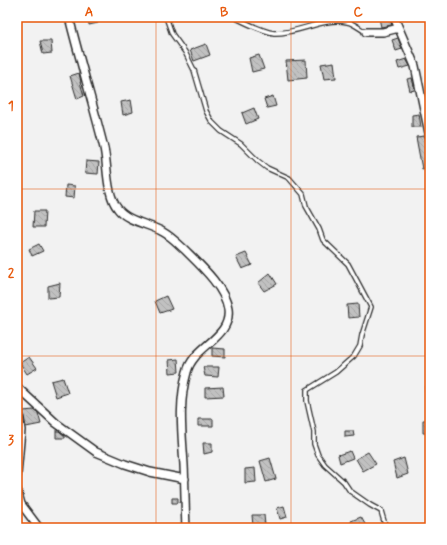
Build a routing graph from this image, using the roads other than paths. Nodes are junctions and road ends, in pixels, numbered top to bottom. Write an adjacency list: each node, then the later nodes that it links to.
1 (69, 17): 11 (street)
2 (166, 17): 15 (lane)
3 (234, 17): 6 (lane)
4 (394, 17): 5 (street)
5 (399, 28): 6 (street); 7 (street)
6 (366, 32)
7 (430, 138)
8 (17, 387): 11 (street)
9 (17, 406): 10 (street)
10 (17, 475)
11 (185, 480): 14 (street)
12 (17, 490): 13 (street)
13 (40, 528)
14 (186, 528)
15 (386, 528)

